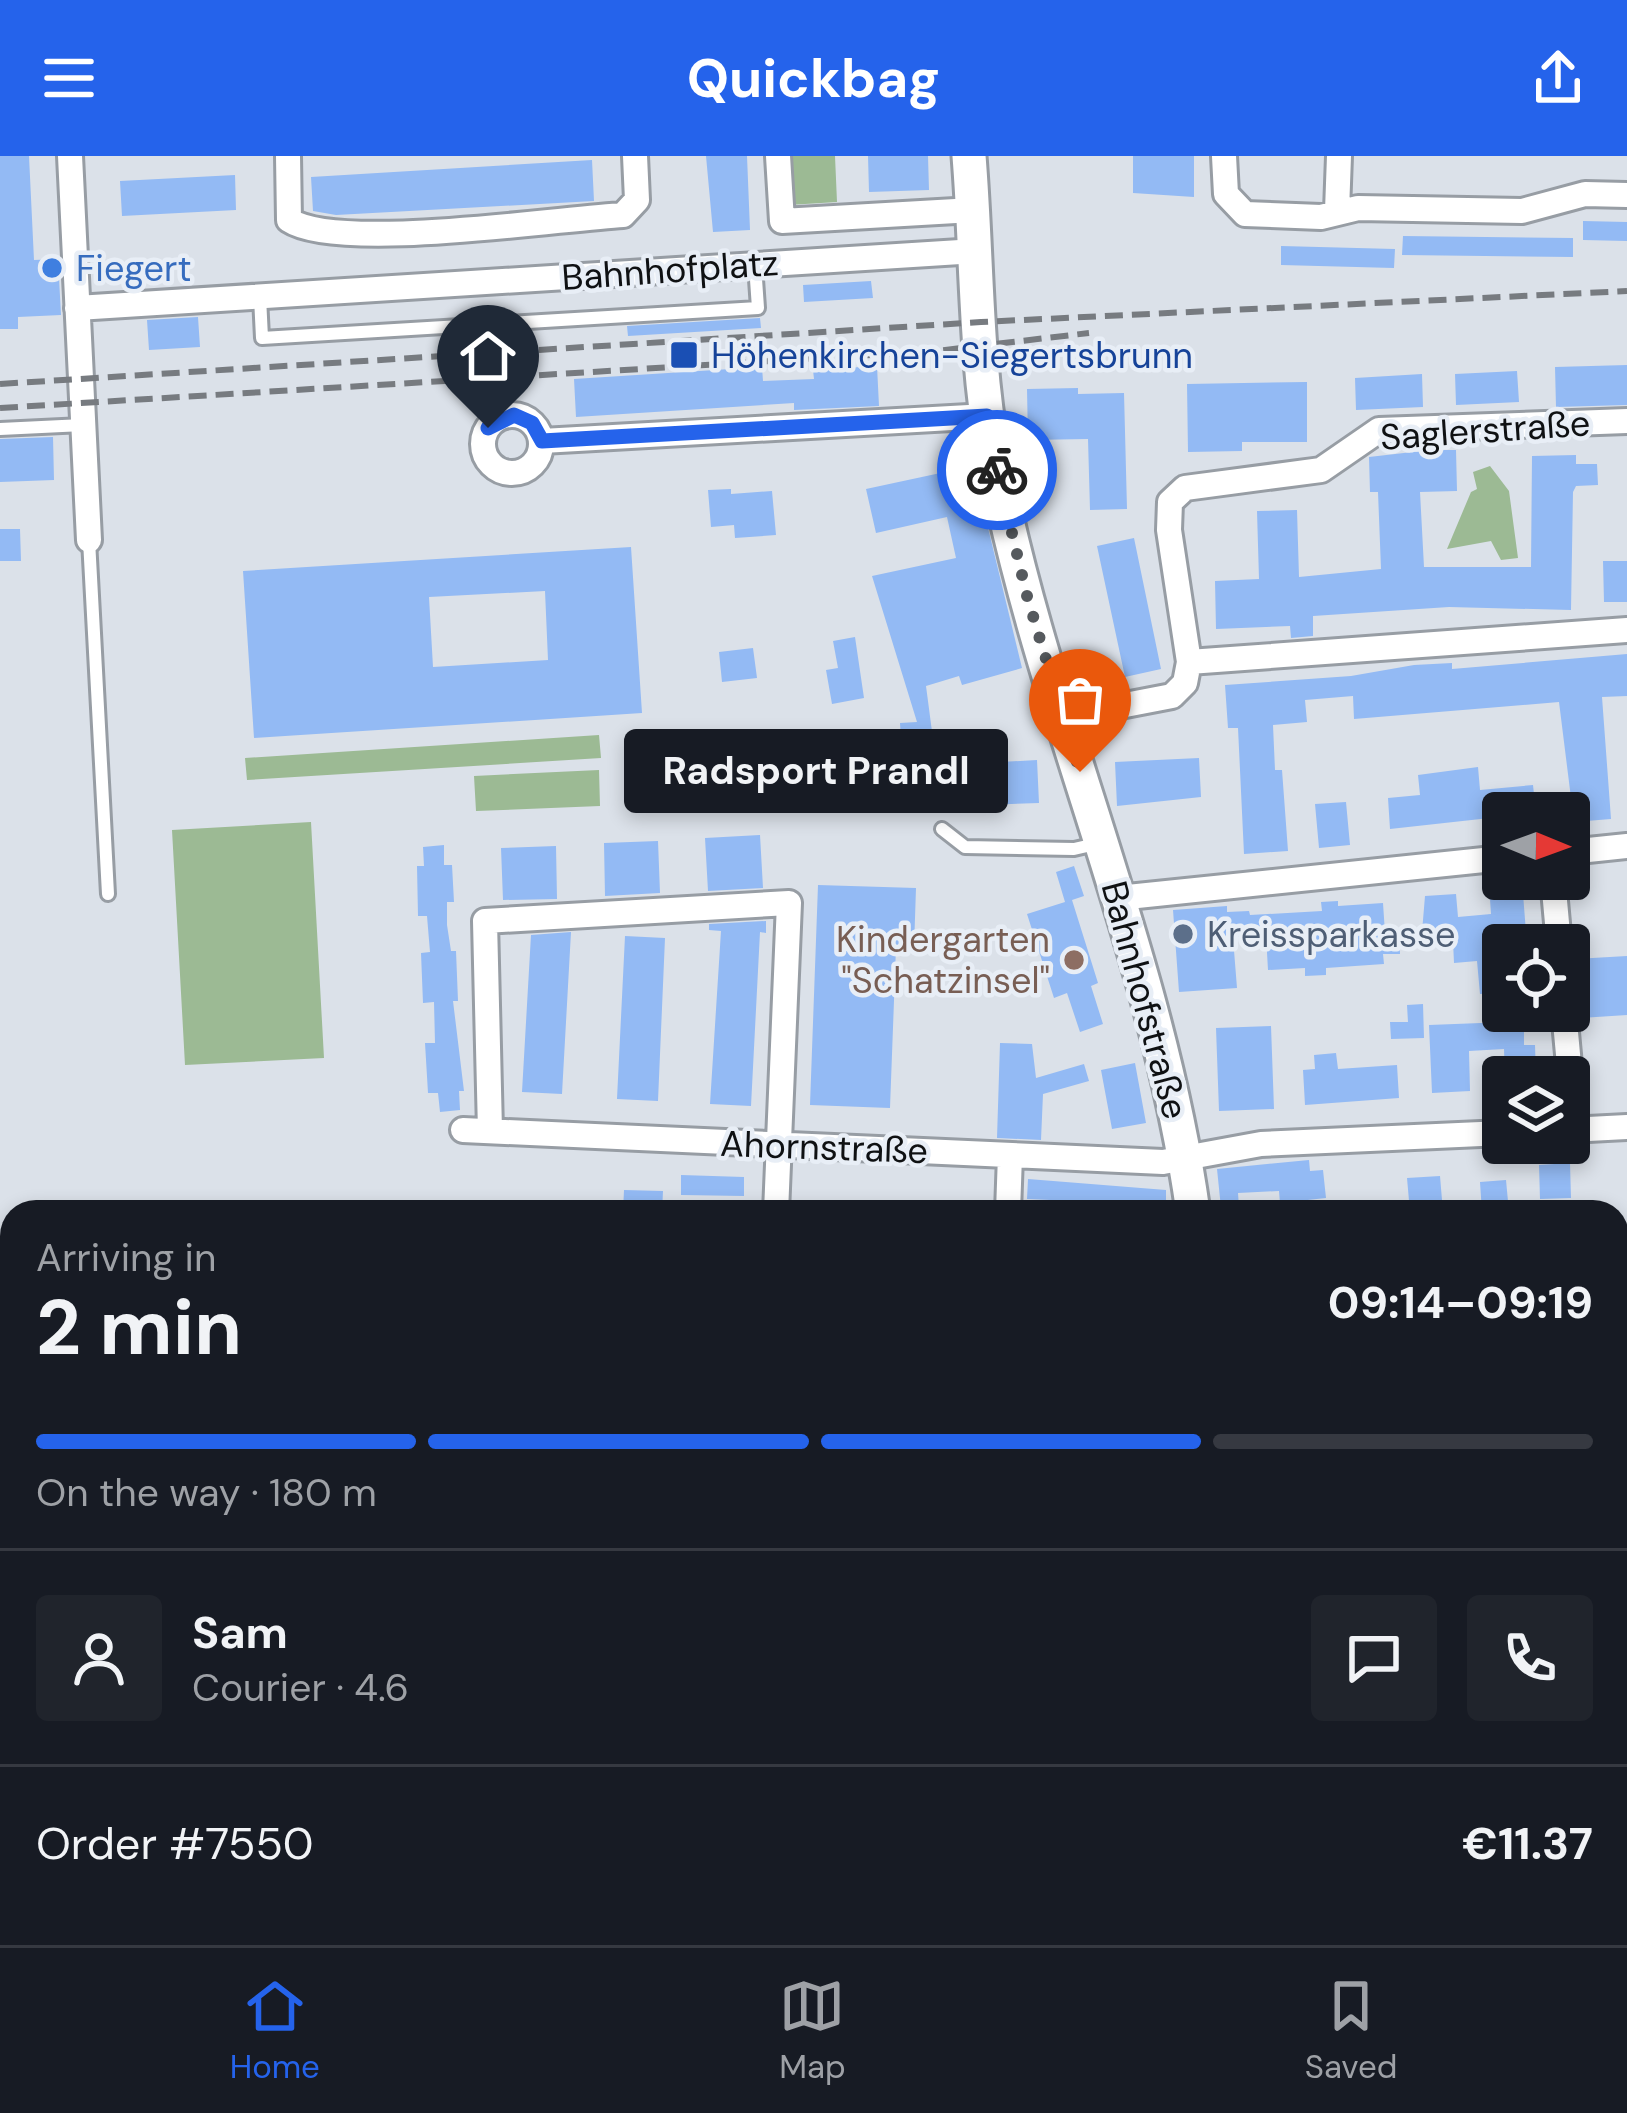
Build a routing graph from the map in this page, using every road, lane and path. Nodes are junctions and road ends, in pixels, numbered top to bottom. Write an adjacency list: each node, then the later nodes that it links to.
1 (70, 156): 14 (street)
2 (288, 156): 3 (street)
3 (635, 156)
4 (778, 156): 9 (street, Bahnhofplatz)
5 (969, 156): 9 (street, Bahnhofstraße)
6 (1224, 156): 10 (street)
7 (1339, 156): 10 (street)
8 (1627, 195): 10 (street)
9 (974, 209): 11 (street, Bahnhofstraße)
10 (1337, 211)
11 (976, 251): 12 (street, Bahnhofplatz); 15 (street, Bahnhofstraße)
12 (755, 265): 13 (street, Bahnhofplatz); 13 (lane)
13 (260, 296): 14 (street, Bahnhofplatz)
14 (77, 308): 17 (street)
15 (987, 416): 19 (street); 23 (street, Bahnhofstraße)
16 (1627, 421): 22 (street, Saglerstraße)
17 (82, 425): 18 (lane); 20 (street)
18 (0, 429)
19 (542, 441)
20 (89, 540): 29 (lane)
21 (1627, 630): 22 (street)
22 (1189, 662): 23 (street)
23 (1063, 717): 25 (street, Bahnhofstraße)
24 (942, 830): 25 (lane)
25 (1101, 843): 30 (street, Bahnhofstraße)
26 (1627, 846): 27 (street)
27 (1590, 850)
28 (1482, 860): 30 (street)
29 (108, 894)
30 (1118, 898): 38 (street, Bahnhofstraße)
31 (1627, 1127): 32 (street)
32 (1590, 1129)
33 (463, 1130): 34 (street, Ahornstraße)
34 (490, 1131): 36 (street, Ahornstraße); 36 (street)
35 (1482, 1134): 38 (street, Ahornstraße)
36 (775, 1146): 37 (street, Ahornstraße); 39 (street)
37 (1010, 1155): 38 (street, Ahornstraße); 40 (street)
38 (1186, 1157): 41 (street, Bahnhofstraße)
39 (776, 1200)
40 (1008, 1200)
41 (1191, 1200)

